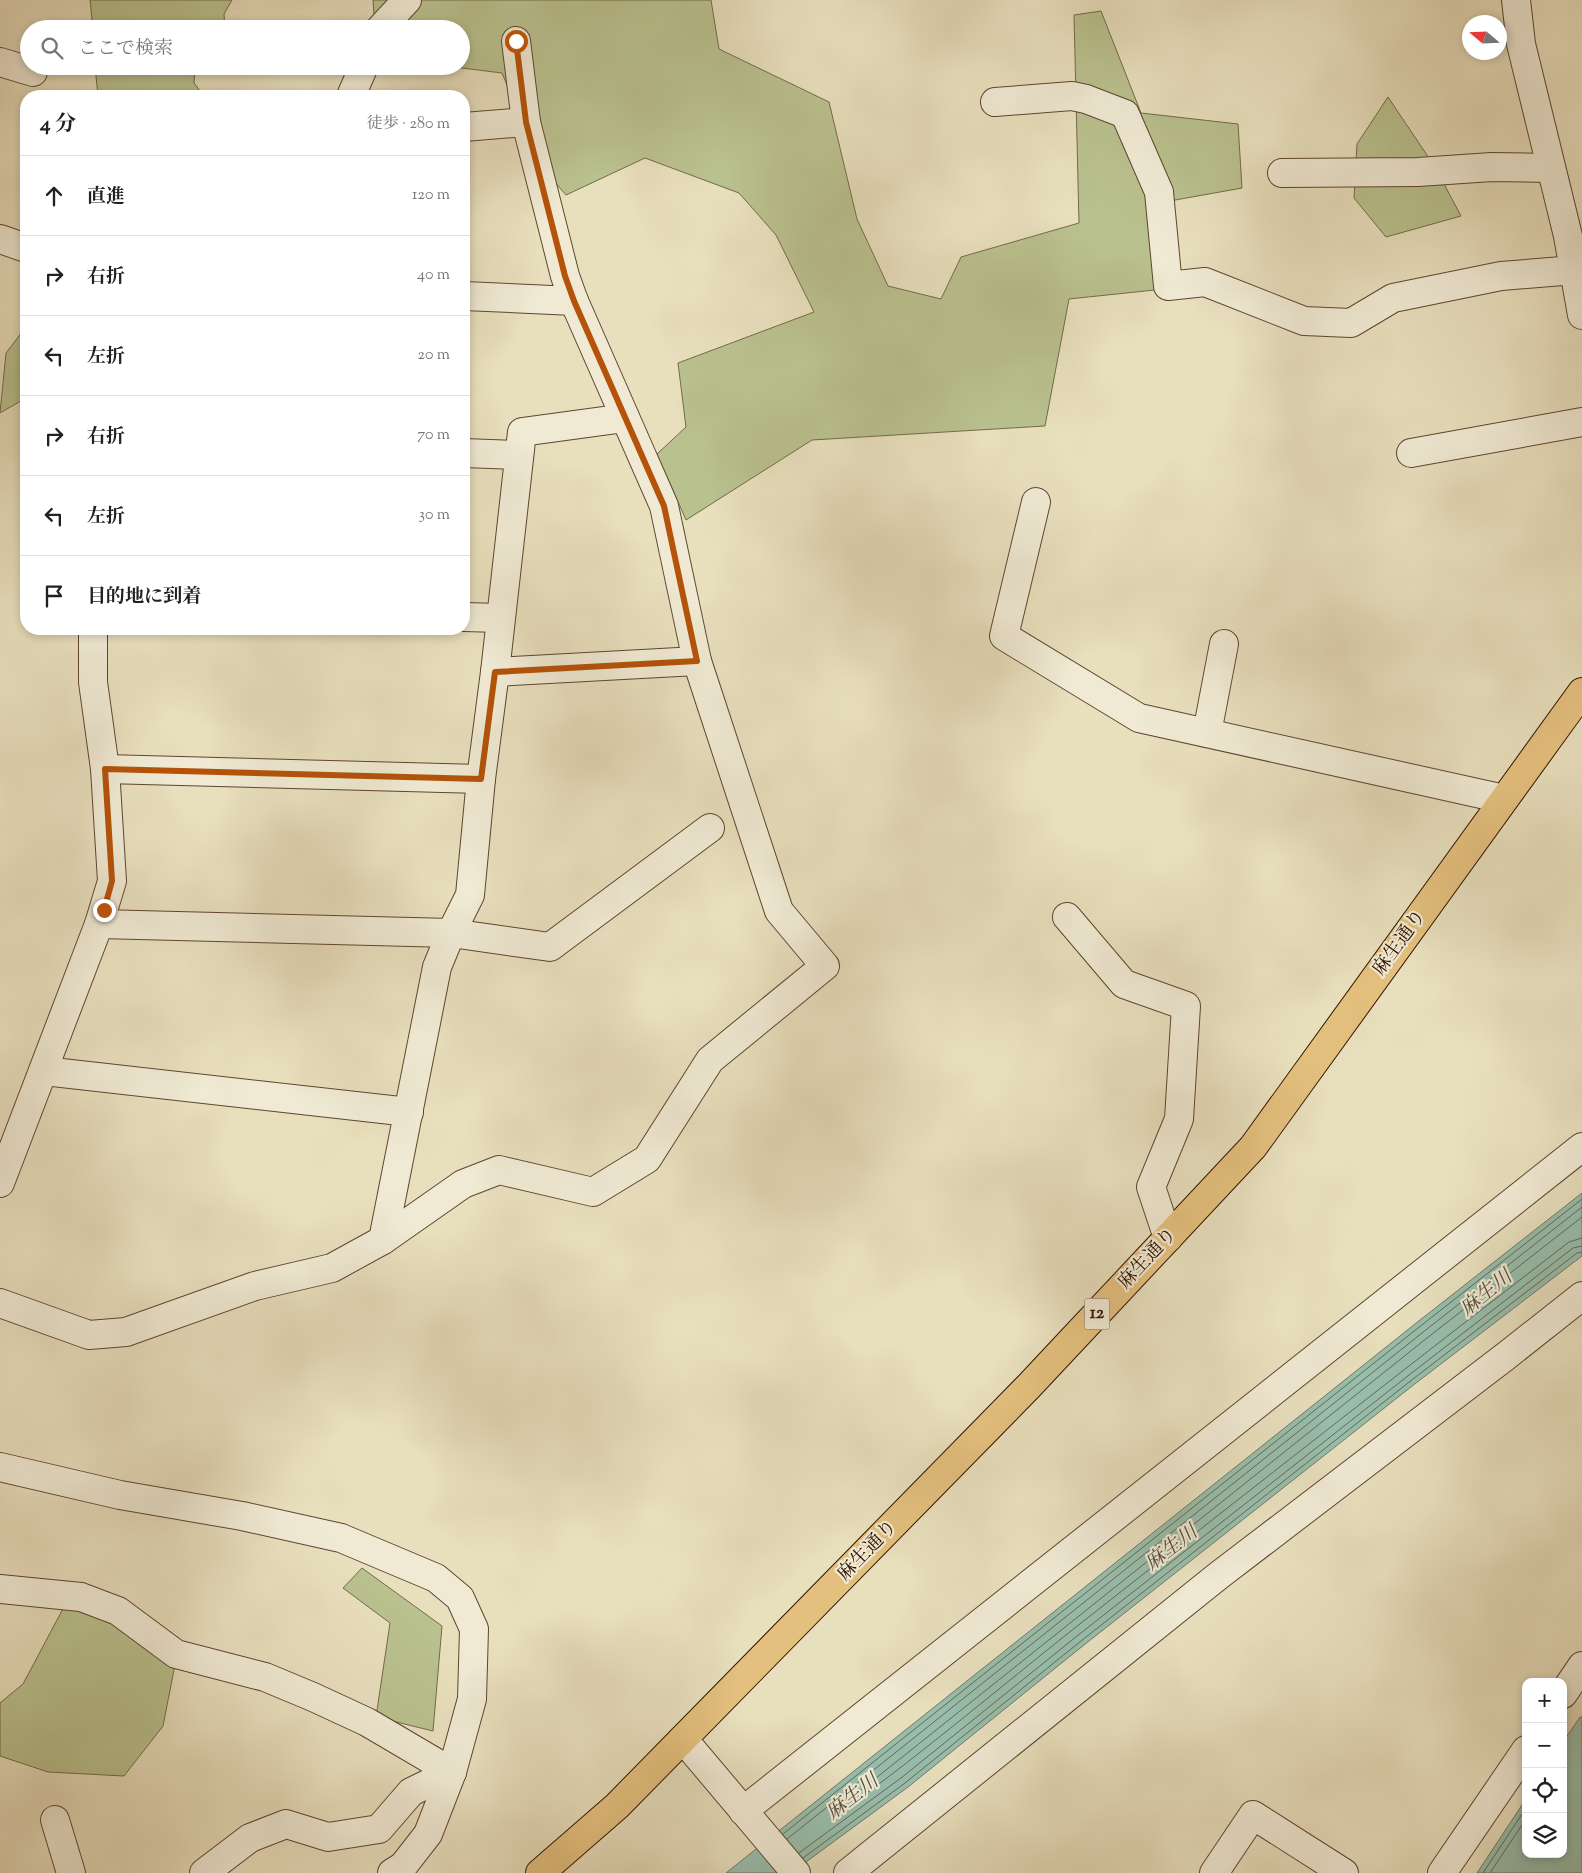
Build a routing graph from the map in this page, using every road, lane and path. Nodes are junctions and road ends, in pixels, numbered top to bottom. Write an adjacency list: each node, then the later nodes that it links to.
1 (407, 0): 3 (street)
2 (1516, 0): 12 (street)
3 (388, 20)
4 (516, 41): 10 (street)
5 (0, 62): 6 (street)
6 (20, 68)
7 (360, 75): 8 (street)
8 (354, 90)
9 (995, 102): 17 (street)
10 (526, 122): 11 (street); 19 (street)
11 (470, 127)
12 (1551, 168): 13 (street); 14 (street)
13 (1282, 173)
14 (1575, 232): 17 (street)
15 (0, 239): 16 (street)
16 (20, 246)
17 (1575, 270): 20 (street)
18 (470, 296): 19 (street)
19 (574, 301): 21 (street)
20 (1582, 315)
21 (625, 418): 25 (street); 31 (street)
22 (1582, 422): 24 (street)
23 (470, 453): 25 (street)
24 (1411, 453)
25 (519, 456): 28 (street)
26 (1036, 502): 34 (street)
27 (470, 617): 28 (street)
28 (500, 618): 32 (street)
29 (93, 635): 35 (street)
30 (1224, 644): 34 (street)
31 (697, 661): 32 (street); 48 (street)
32 (495, 672): 36 (street)
33 (1582, 692): 37 (main road, 麻生通り / 12)
34 (1207, 733): 37 (street)
35 (105, 769): 36 (street); 40 (street)
36 (481, 779): 41 (street)
37 (1504, 799): 47 (main road, 麻生通り / 12)
38 (710, 828): 41 (street)
39 (1067, 917): 47 (street)
40 (99, 924): 41 (street); 42 (street)
41 (451, 933): 43 (street)
42 (44, 1071): 43 (street); 44 (street)
43 (409, 1112): 48 (street)
44 (12, 1120): 46 (street)
45 (1582, 1147): 59 (street)
46 (0, 1183)
47 (1168, 1238): 55 (main road, 麻生通り / 12)
48 (383, 1240): 50 (street)
49 (1582, 1296): 65 (street)
50 (0, 1303)
51 (0, 1467): 57 (street)
52 (0, 1589): 57 (street)
53 (1582, 1666): 54 (street)
54 (1567, 1688)
55 (683, 1739): 59 (street); 63 (main road, 麻生通り / 12)
56 (1522, 1756): 68 (street)
57 (452, 1772): 61 (street); 62 (street)
58 (55, 1820): 60 (street)
59 (751, 1820): 64 (street)
60 (71, 1873)
61 (204, 1873)
62 (392, 1873)
63 (540, 1873)
64 (796, 1873)
65 (848, 1873)
66 (1214, 1873): 67 (street)
67 (1344, 1873)
68 (1442, 1873)

